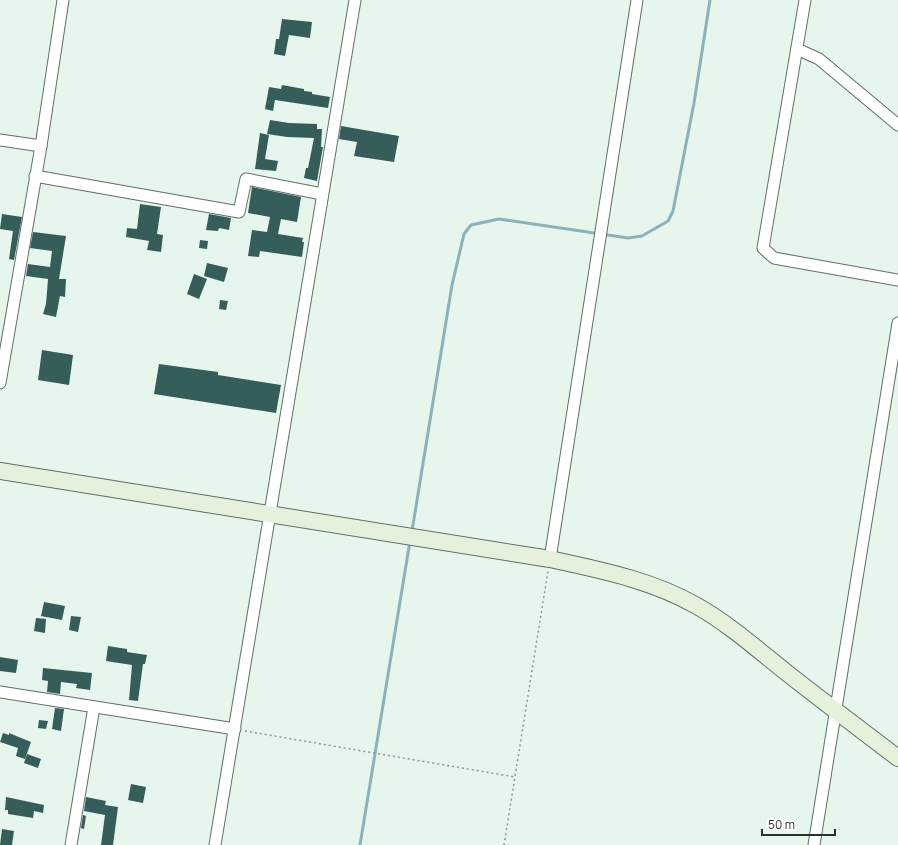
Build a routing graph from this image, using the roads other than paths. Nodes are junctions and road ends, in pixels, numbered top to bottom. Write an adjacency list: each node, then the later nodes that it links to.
1 (63, 0): 8 (street)
2 (354, 0): 10 (street)
3 (637, 0): 16 (street)
4 (805, 0): 5 (street)
5 (797, 50): 6 (street); 11 (street)
6 (898, 125)
7 (0, 140): 8 (street)
8 (41, 146): 9 (street)
9 (35, 176): 10 (street); 13 (street)
10 (322, 194): 15 (street)
11 (898, 280)
12 (898, 323): 19 (street)
13 (0, 383)
14 (0, 471): 15 (street)
15 (270, 514): 16 (street); 20 (street)
16 (550, 559): 19 (street)
17 (0, 692): 18 (street)
18 (94, 707): 20 (street); 22 (street)
19 (836, 711): 21 (street); 24 (street)
20 (235, 729): 23 (street)
21 (898, 758)
22 (71, 845)
23 (215, 845)
24 (814, 845)

